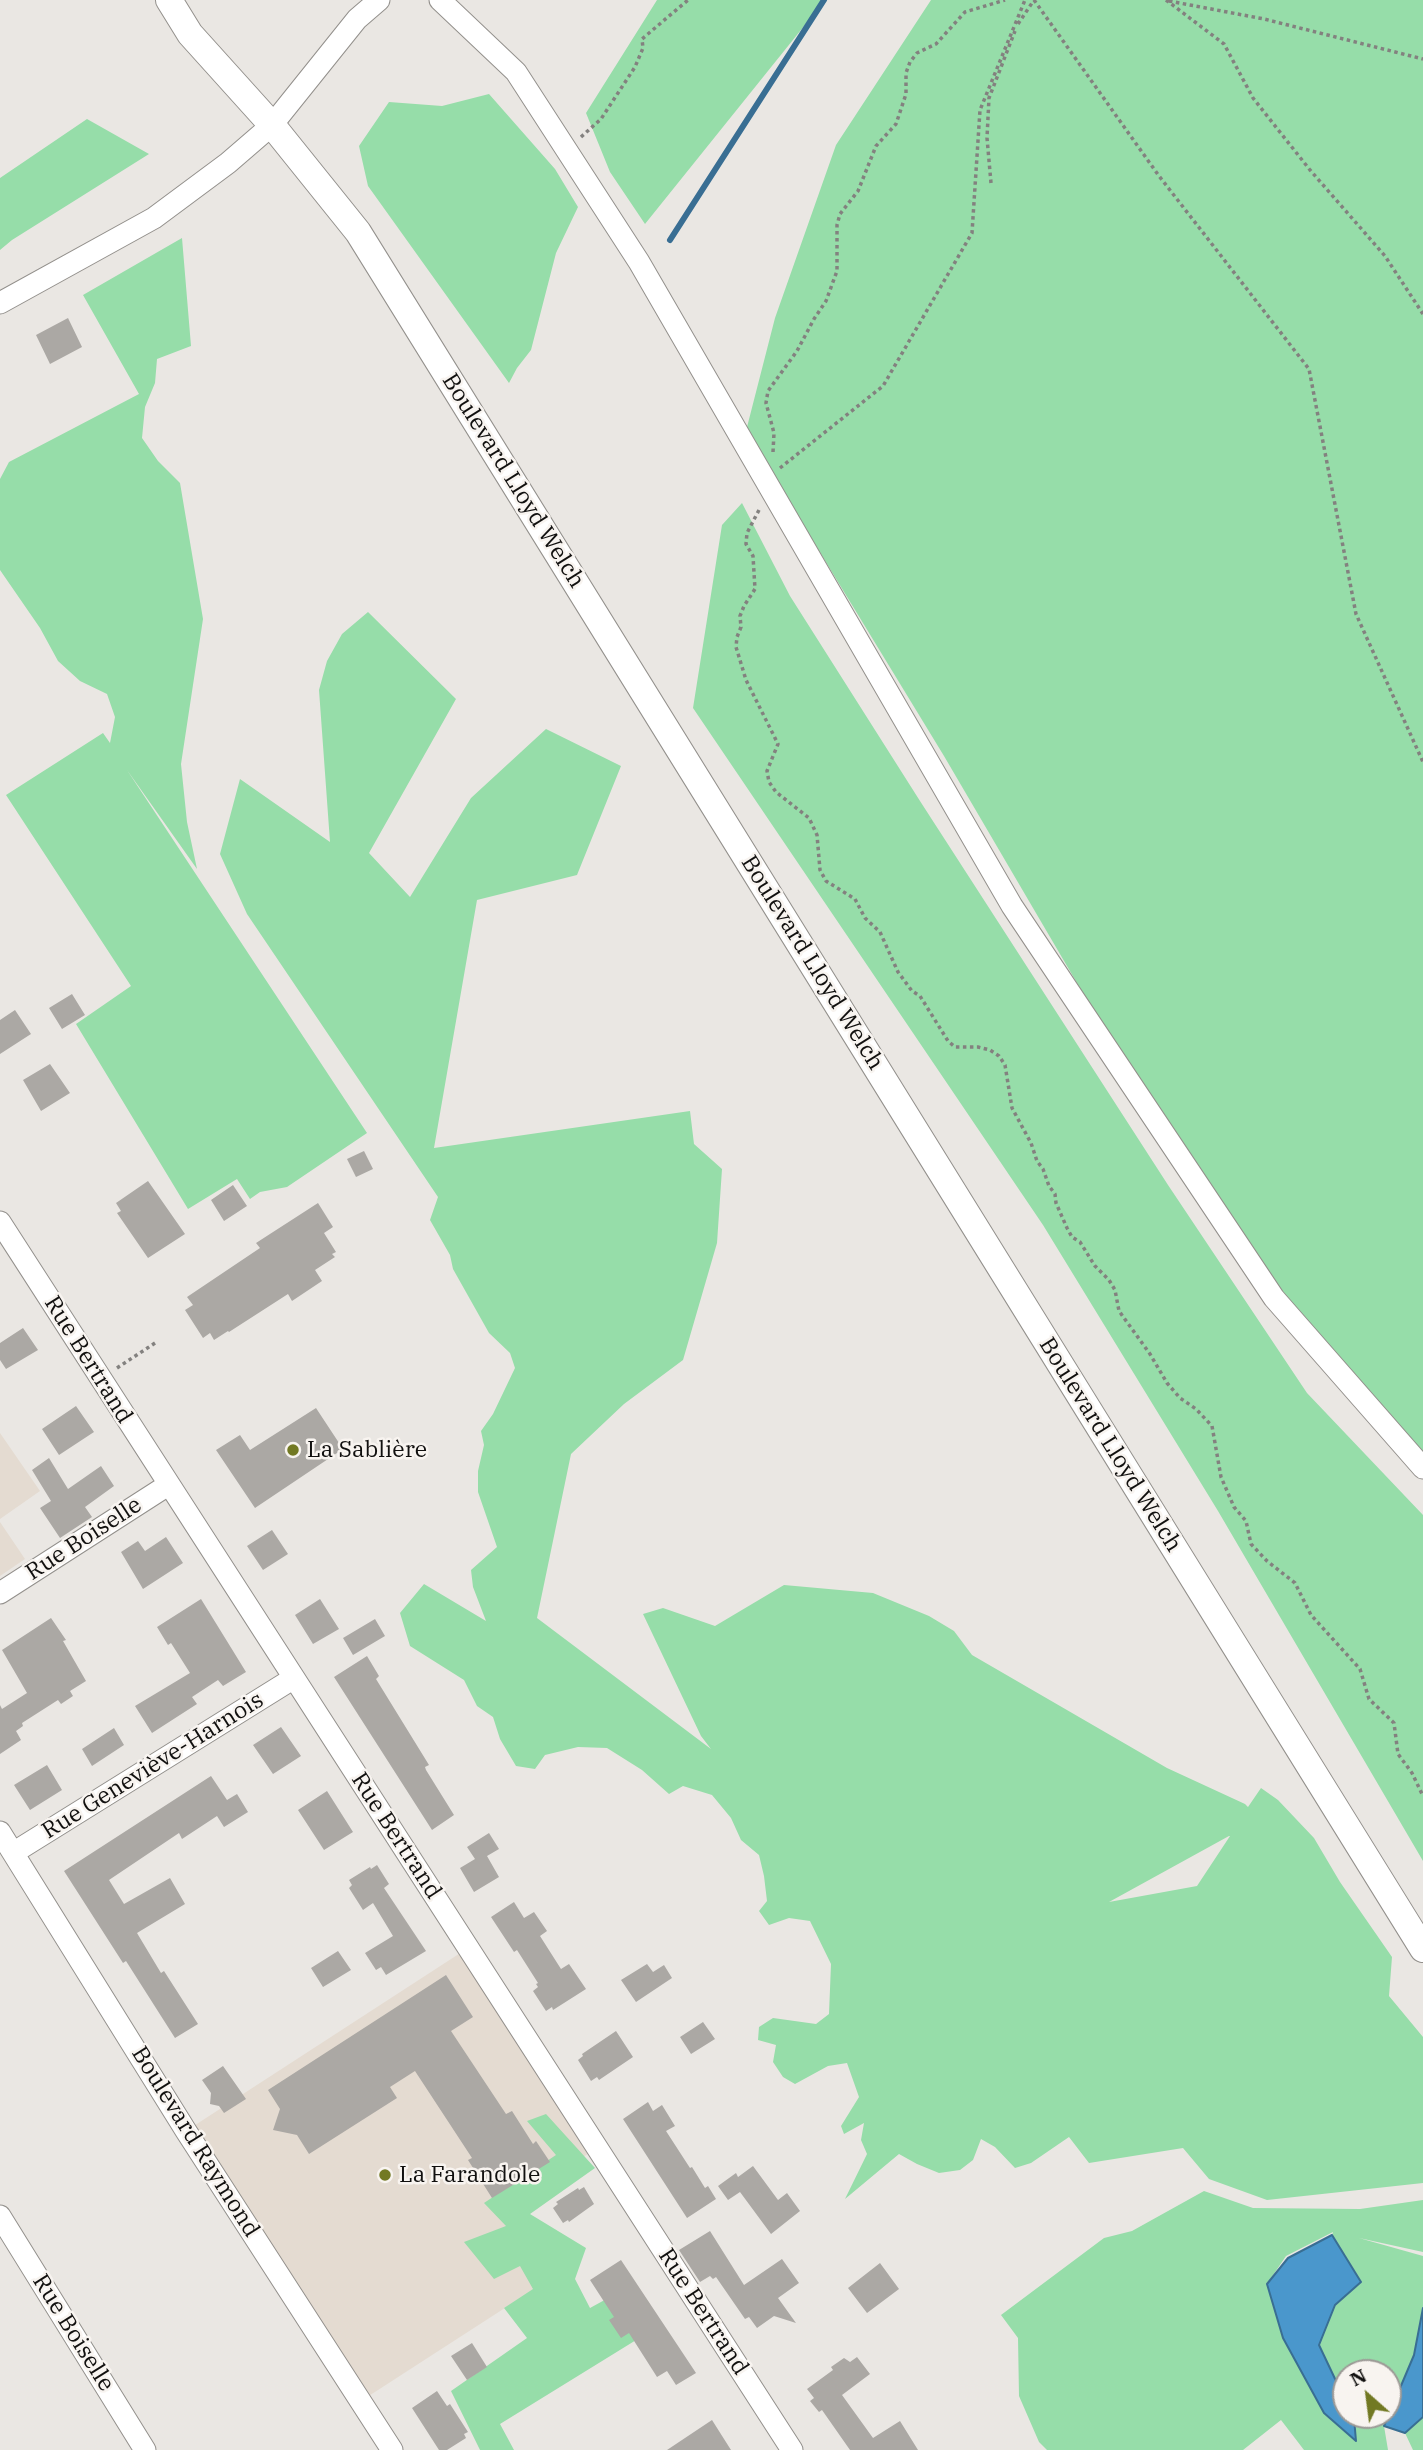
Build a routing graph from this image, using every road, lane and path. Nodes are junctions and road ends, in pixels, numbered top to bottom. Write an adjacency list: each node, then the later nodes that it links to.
1 (169, 0): 9 (main road, Boulevard Lloyd Welch)
2 (379, 0): 9 (street)
3 (440, 0): 10 (street)
4 (688, 0): 10 (path)
5 (1026, 0): 14 (path)
6 (1034, 0): 11 (path); 15 (path)
7 (1166, 0): 8 (path); 13 (path)
8 (1423, 59)
9 (272, 125): 12 (street); 25 (main road, Boulevard Lloyd Welch)
10 (567, 151): 14 (street)
11 (991, 183)
12 (0, 303)
13 (1423, 314)
14 (764, 481): 19 (street)
15 (1423, 762)
16 (0, 1222): 18 (street, Rue Bertrand)
17 (155, 1343): 18 (path)
18 (100, 1379): 20 (street, Rue Bertrand)
19 (1423, 1468)
20 (168, 1485): 21 (street, Rue Boiselle); 22 (street, Rue Bertrand)
21 (0, 1593)
22 (293, 1678): 24 (street, Rue Geneviève-Harnois); 29 (street, Rue Bertrand)
23 (0, 1832): 24 (street, Boulevard Raymond)
24 (13, 1853): 28 (street, Boulevard Raymond)
25 (1423, 1949)
26 (0, 2216): 27 (street, Rue Boiselle)
27 (145, 2450)
28 (393, 2450)
29 (792, 2450)

